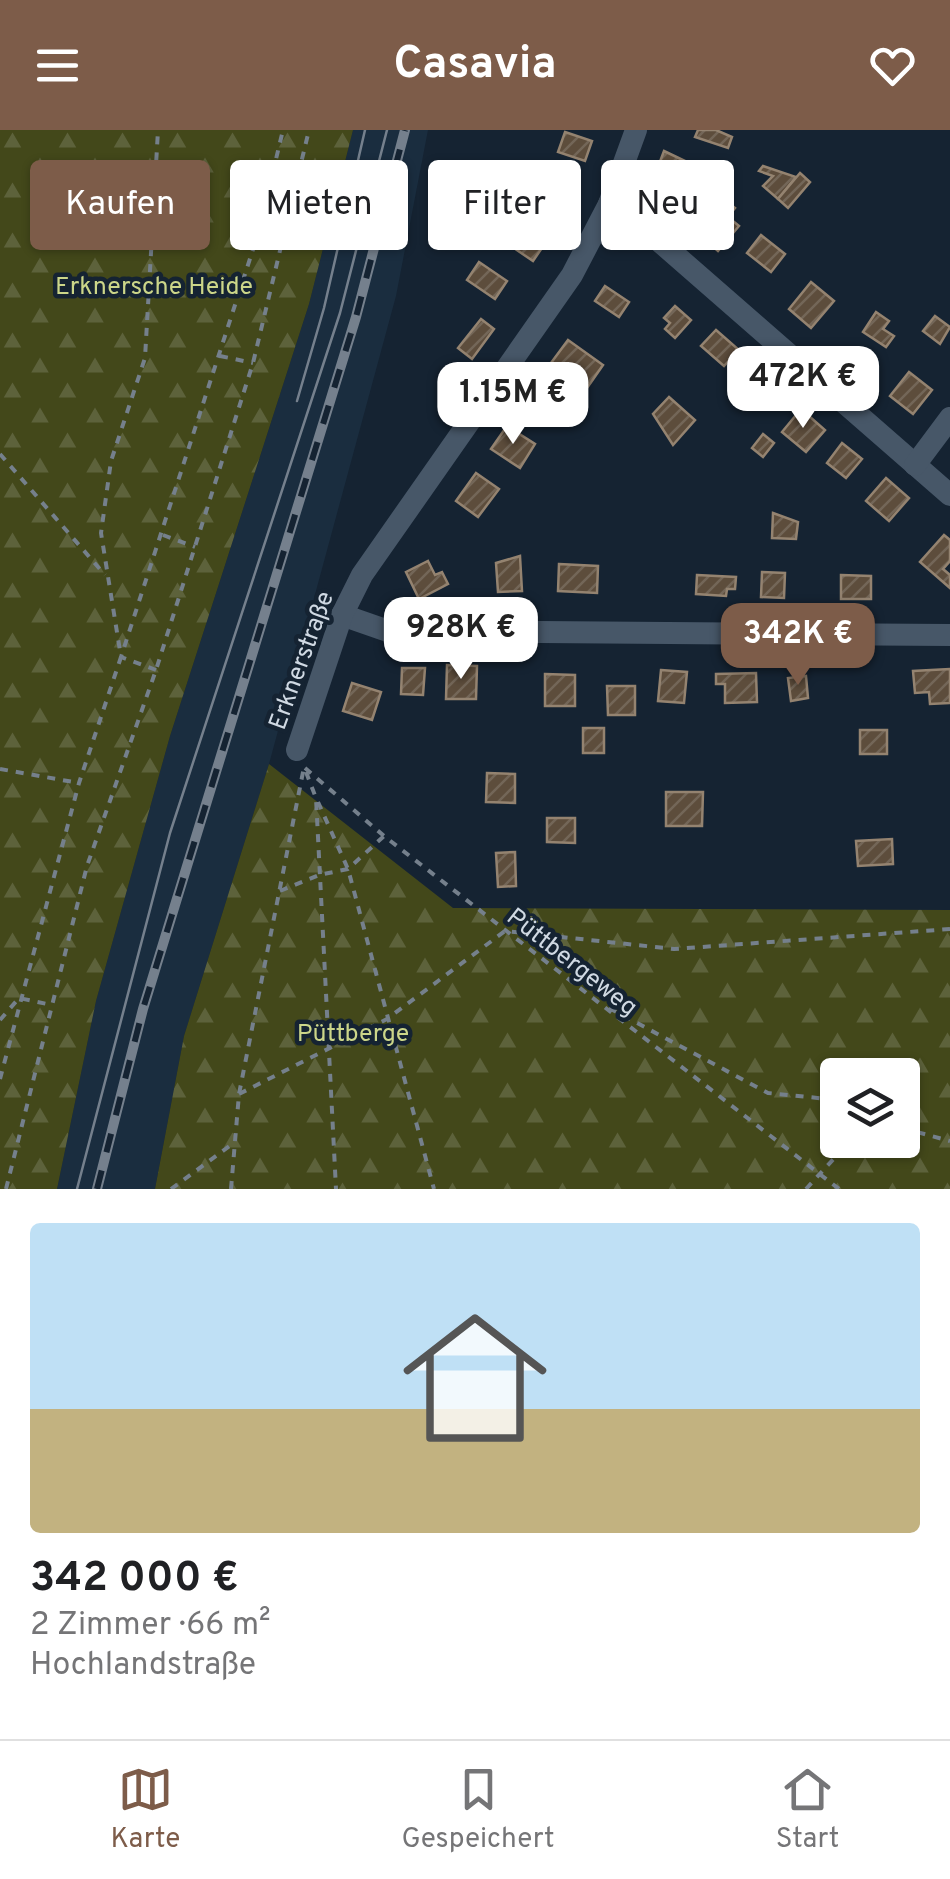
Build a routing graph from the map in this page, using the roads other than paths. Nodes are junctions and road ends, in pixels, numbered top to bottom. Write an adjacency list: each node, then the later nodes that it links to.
1 (636, 130): 2 (street, Erknerstraße)
2 (625, 160)
3 (601, 220): 8 (street, Erknerstraße)
4 (669, 250): 6 (street)
5 (950, 418): 6 (street)
6 (914, 465): 7 (street)
7 (950, 495)
8 (342, 615): 9 (street); 10 (street, Erknerstraße)
9 (950, 636)
10 (300, 759)

